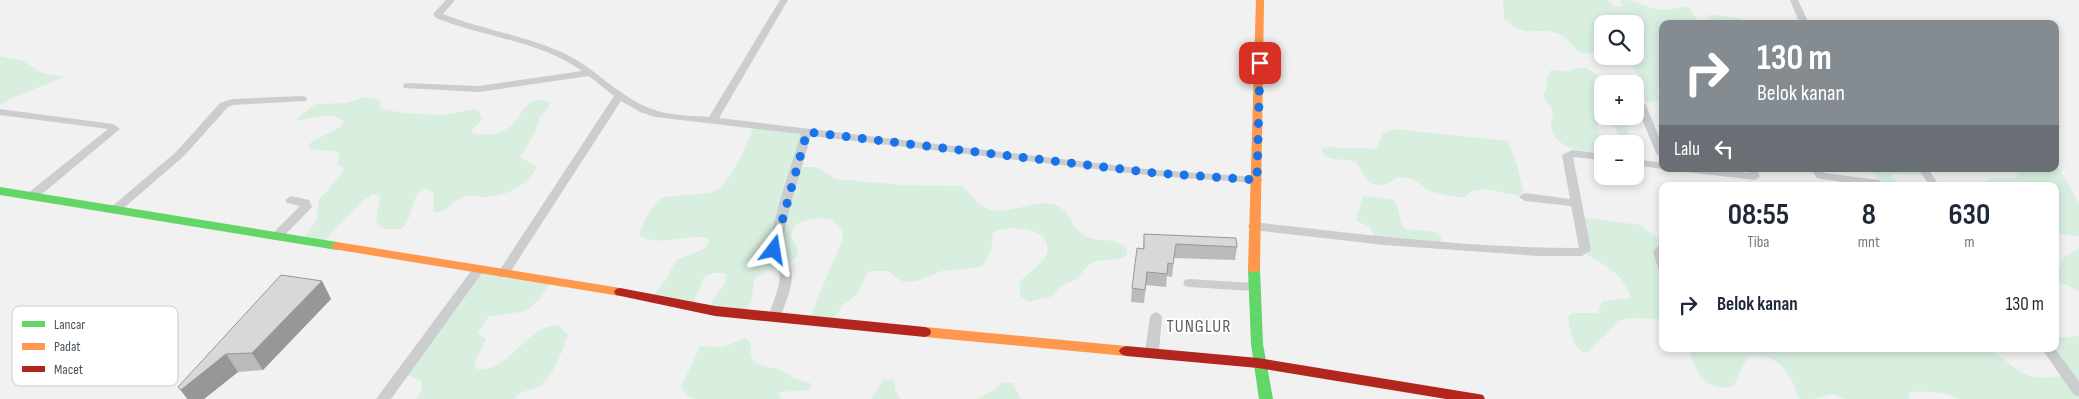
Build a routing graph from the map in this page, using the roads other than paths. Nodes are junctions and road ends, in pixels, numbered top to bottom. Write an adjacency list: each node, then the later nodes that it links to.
1 (451, 0): 6 (street)
2 (784, 0): 12 (street)
3 (1260, 0): 22 (street)
4 (1794, 0): 5 (street)
5 (1803, 20)
6 (588, 73): 7 (street); 8 (street)
7 (408, 86)
8 (620, 95): 12 (street); 34 (street)
9 (302, 99): 30 (street)
10 (0, 112): 26 (street)
11 (1644, 112): 14 (street)
12 (712, 121): 13 (street)
13 (807, 132): 22 (street); 38 (street)
14 (1659, 147)
15 (1594, 156): 29 (street)
16 (1644, 163): 17 (street)
17 (1659, 166)
18 (1721, 172): 21 (street)
19 (1818, 172): 23 (street)
20 (1925, 172): 24 (street)
21 (1755, 177)
22 (1257, 180): 31 (street)
23 (1864, 182)
24 (1933, 182)
25 (0, 191): 26 (street)
26 (32, 196): 30 (street)
27 (1525, 197): 29 (street)
28 (290, 200): 32 (street)
29 (1576, 203): 31 (street)
30 (115, 209): 32 (street)
31 (1253, 226): 36 (street)
32 (277, 236): 33 (street)
33 (478, 270): 34 (street); 43 (street)
34 (503, 274): 38 (street)
35 (1189, 282): 36 (street)
36 (1253, 287): 41 (street)
37 (1156, 317): 39 (street)
38 (774, 318): 39 (street)
39 (1152, 352): 41 (street)
40 (2050, 352): 42 (street)
41 (1258, 362): 44 (street); 45 (street)
42 (2079, 391)
43 (383, 399)
44 (1266, 399)
45 (1478, 399)

